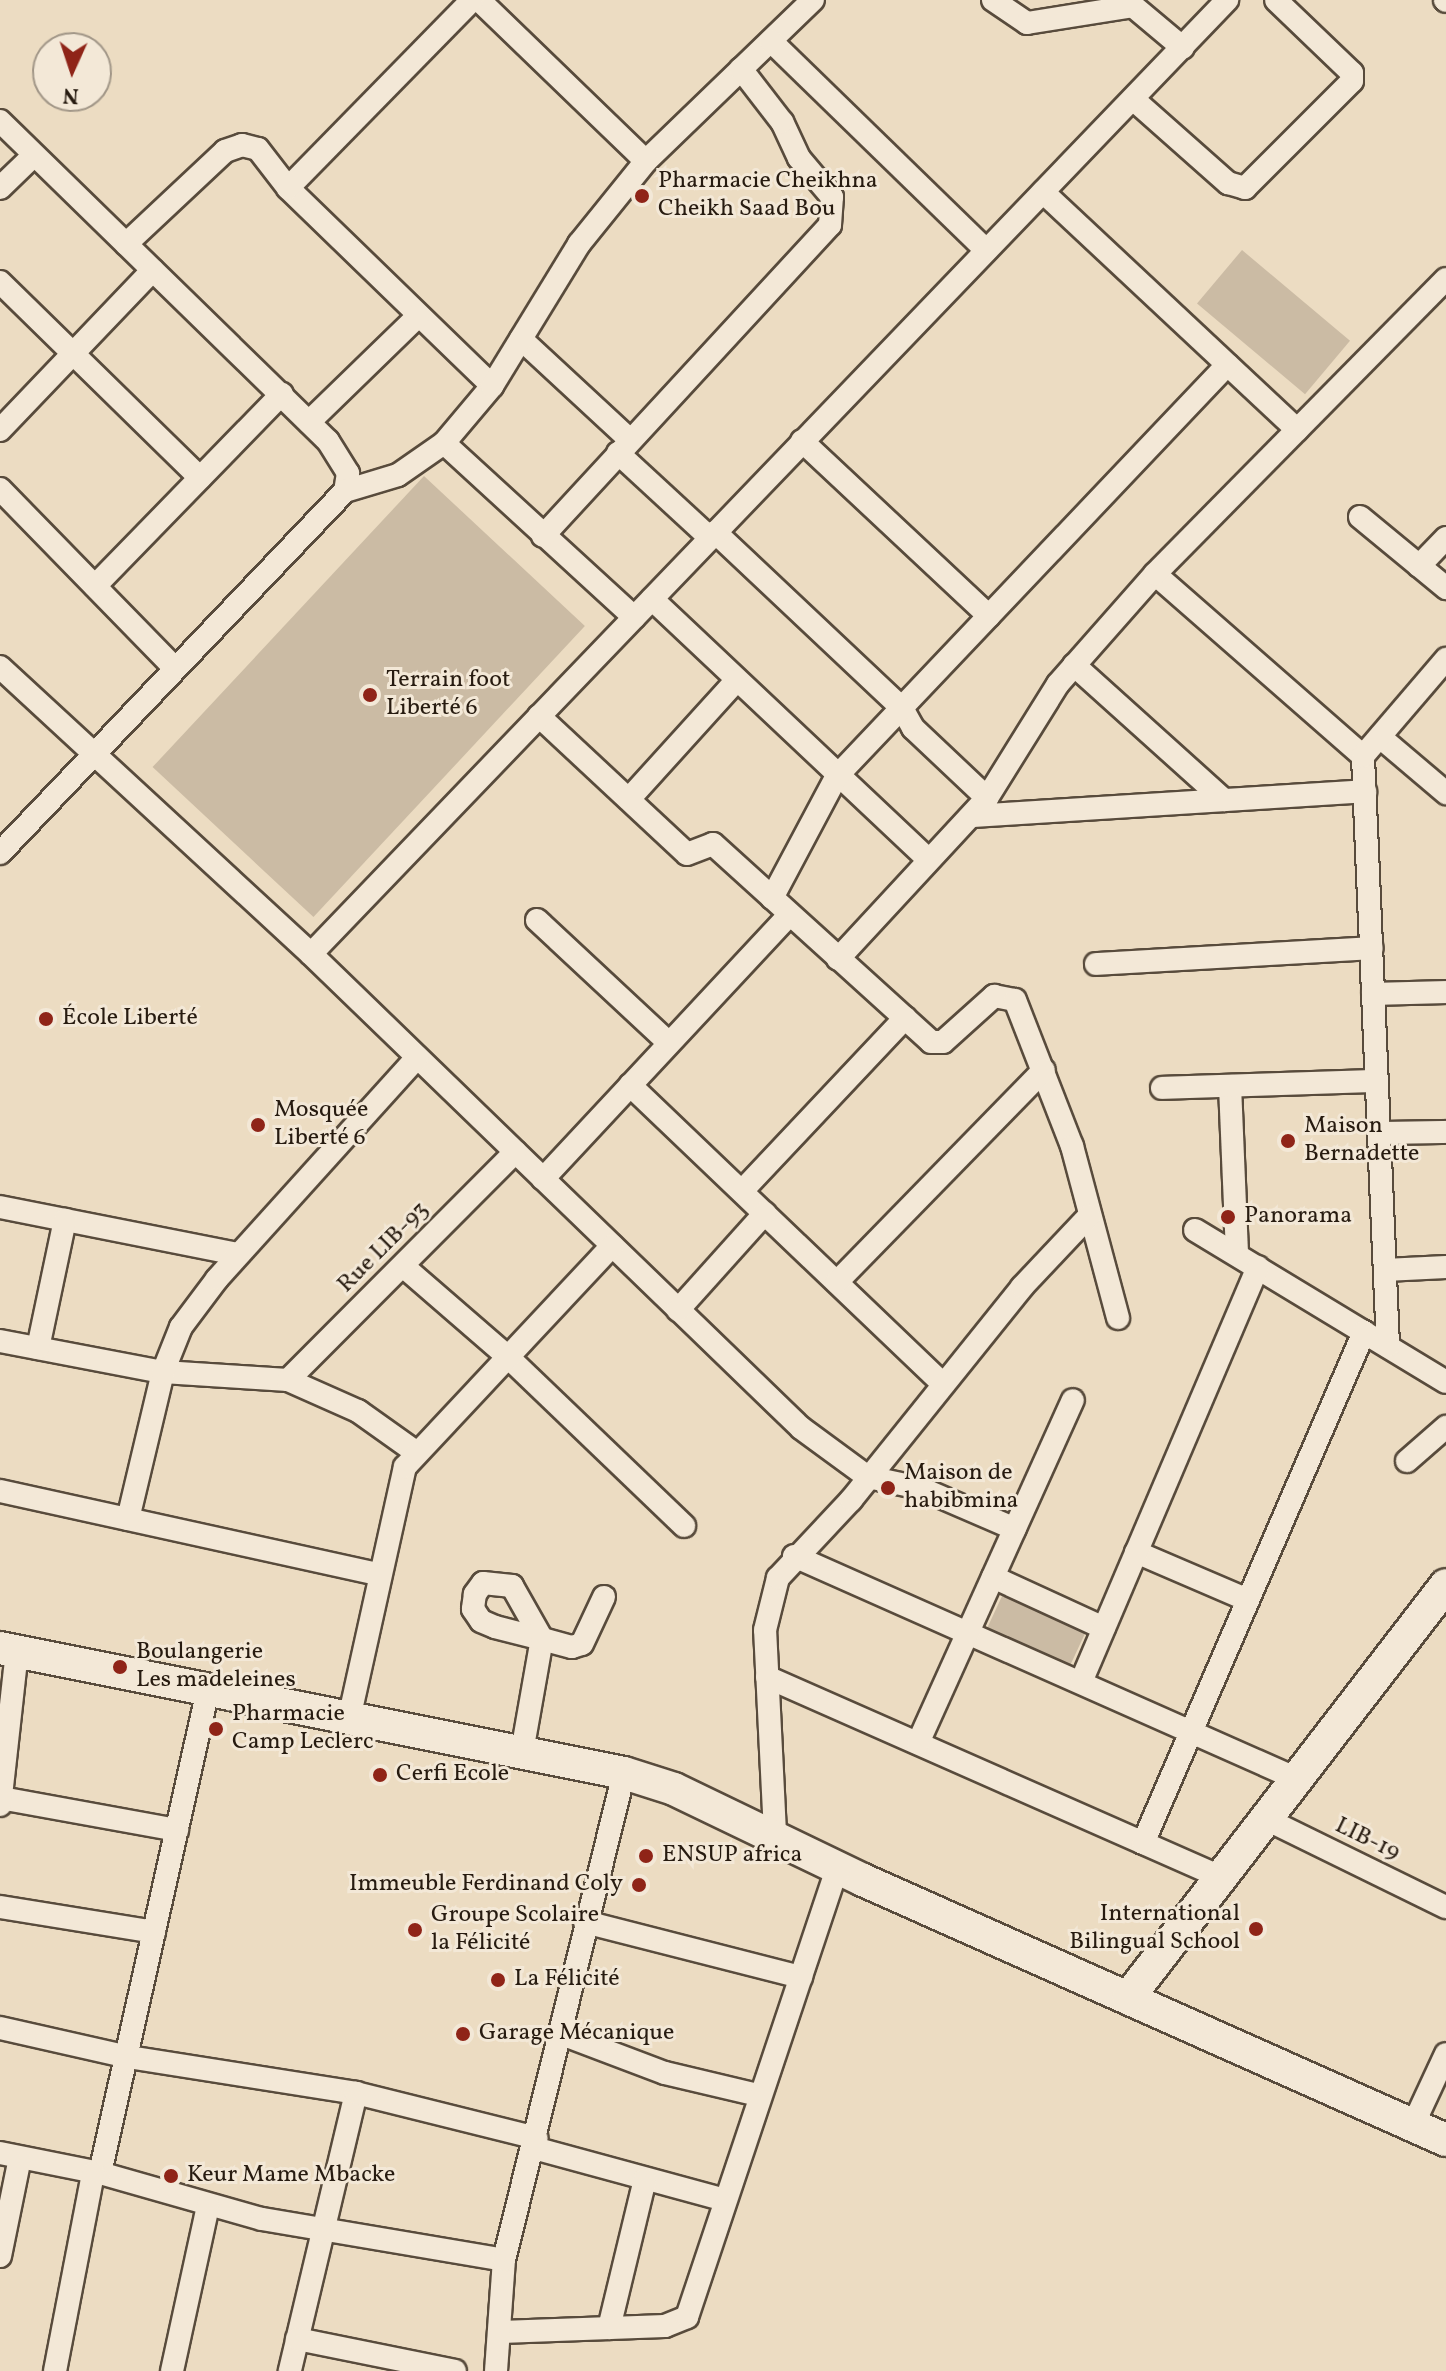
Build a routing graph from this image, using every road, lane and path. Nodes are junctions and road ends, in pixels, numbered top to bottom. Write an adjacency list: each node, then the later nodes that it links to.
1 (472, 0): 16 (street)
2 (479, 0): 14 (street)
3 (813, 0): 8 (street)
4 (993, 0): 7 (street)
5 (1227, 0): 9 (street)
6 (1276, 0): 11 (street)
7 (1079, 7): 9 (street)
8 (771, 41): 10 (street); 19 (street)
9 (1183, 48): 11 (street)
10 (741, 69): 14 (street); 34 (street)
11 (1133, 99): 17 (street)
12 (0, 121): 13 (street)
13 (34, 155): 15 (street); 18 (street)
14 (646, 161): 24 (street)
15 (0, 188)
16 (288, 188): 18 (street); 23 (street)
17 (1043, 192): 19 (street); 26 (street)
18 (126, 244): 20 (street)
19 (986, 250): 32 (street)
20 (153, 270): 25 (street); 28 (street)
21 (1446, 279): 31 (street)
22 (0, 282): 25 (street)
23 (418, 316): 27 (street); 29 (street)
24 (521, 339): 27 (street); 34 (street)
25 (72, 353): 30 (street); 35 (street)
26 (1227, 365): 31 (street); 47 (street)
27 (492, 386): 33 (street)
28 (282, 394): 29 (street); 35 (street)
29 (309, 422): 37 (street)
30 (0, 430)
31 (1297, 430): 43 (street)
32 (802, 441): 39 (street); 47 (street)
33 (444, 443): 37 (street); 40 (street)
34 (624, 447): 39 (street); 40 (street)
35 (200, 478): 44 (street)
36 (0, 489): 44 (street)
37 (345, 491): 52 (street)
38 (1360, 517): 42 (street)
39 (712, 535): 46 (street); 54 (street)
40 (543, 536): 48 (street)
41 (1446, 538): 42 (street)
42 (1419, 566): 45 (street)
43 (1155, 574): 50 (street); 58 (street)
44 (95, 586): 52 (street)
45 (1446, 588)
46 (652, 599): 48 (street); 53 (street)
47 (989, 616): 54 (street)
48 (634, 617): 55 (street)
49 (1446, 659): 56 (street)
50 (1074, 665): 62 (street); 64 (street)
51 (0, 667): 57 (street)
52 (174, 667): 57 (street)
53 (736, 681): 59 (street); 63 (street)
54 (902, 708): 59 (street); 62 (street)
55 (539, 716): 63 (street); 72 (street)
56 (1380, 737): 58 (street); 61 (street)
57 (93, 755): 66 (street); 72 (street)
58 (1363, 756): 60 (street)
59 (837, 776): 67 (street); 68 (street)
60 (1365, 791): 64 (street); 71 (street)
61 (1446, 793)
62 (987, 798): 65 (street)
63 (629, 799): 68 (street)
64 (1224, 800): 65 (street)
65 (972, 816): 67 (street)
66 (0, 853)
67 (928, 859): 73 (street)
68 (772, 898): 69 (street)
69 (789, 915): 73 (street); 78 (street)
70 (537, 920): 78 (street)
71 (1372, 948): 74 (street); 76 (street)
72 (311, 954): 79 (street)
73 (838, 959): 77 (street)
74 (1096, 964)
75 (1446, 992): 76 (street)
76 (1373, 994): 81 (street)
77 (905, 1018): 80 (street); 89 (street)
78 (669, 1043): 82 (street)
79 (417, 1058): 87 (street); 96 (street)
80 (1044, 1070): 92 (street); 102 (street)
81 (1377, 1081): 83 (street); 86 (street)
82 (630, 1085): 88 (street); 89 (street)
83 (1230, 1086): 84 (street); 97 (street)
84 (1162, 1088)
85 (1446, 1132): 86 (street)
86 (1379, 1133): 101 (street)
87 (515, 1152): 88 (street); 98 (street, Rue LIB-93)
88 (543, 1179): 95 (street)
89 (742, 1191): 91 (street)
90 (0, 1207): 93 (street)
91 (765, 1213): 102 (street); 103 (street)
92 (1089, 1216): 104 (street); 113 (street)
93 (65, 1220): 96 (street); 108 (street)
94 (1195, 1230): 97 (street)
95 (612, 1246): 103 (street); 109 (street)
96 (238, 1254): 110 (street)
97 (1237, 1254): 99 (street)
98 (403, 1266): 109 (street); 111 (street, Rue LIB-93)
99 (1258, 1267): 105 (street); 123 (street)
100 (1446, 1267): 101 (street)
101 (1385, 1270): 107 (street)
102 (837, 1282): 113 (street)
103 (678, 1310): 118 (street)
104 (1118, 1318)
105 (1364, 1332): 107 (street); 129 (street)
106 (0, 1341): 108 (street)
107 (1388, 1346): 112 (street)
108 (38, 1348): 110 (street)
109 (508, 1357): 116 (street); 121 (street)
110 (163, 1372): 111 (street); 120 (street)
111 (288, 1380): 116 (street)
112 (1446, 1382)
113 (943, 1384): 118 (street)
114 (1073, 1400): 122 (street)
115 (1446, 1427): 117 (street)
116 (417, 1453): 125 (street)
117 (1407, 1461)
118 (868, 1477): 122 (street); 124 (street)
119 (0, 1491): 120 (street)
120 (128, 1519): 125 (street)
121 (684, 1526)
122 (1015, 1529): 126 (street)
123 (1136, 1552): 129 (street); 130 (street)
124 (794, 1556): 131 (street); 133 (street)
125 (378, 1574): 136 (street)
126 (993, 1577): 130 (street); 131 (street)
127 (1446, 1585): 141 (street)
128 (604, 1597): 139 (street)
129 (1248, 1600): 137 (street)
130 (1104, 1628): 134 (street)
131 (968, 1633): 134 (street); 138 (street)
132 (9, 1650): 135 (street); 142 (street)
133 (767, 1677): 138 (street); 145 (street)
134 (1081, 1682): 137 (street)
135 (208, 1690): 136 (street); 144 (street)
136 (349, 1719): 139 (street)
137 (1191, 1732): 141 (street); 146 (street)
138 (918, 1743): 146 (street)
139 (522, 1752): 140 (street)
140 (624, 1773): 145 (street); 151 (street)
141 (1297, 1779): 143 (street)
142 (1, 1801): 144 (street)
143 (1266, 1819): 148 (street); 149 (street, LIB-19)
144 (177, 1830): 152 (street)
145 (775, 1833): 147 (street)
146 (1143, 1843): 148 (street)
147 (838, 1866): 153 (street); 154 (street)
148 (1221, 1877): 154 (street)
149 (1444, 1902)
150 (0, 1907): 152 (street)
151 (585, 1922): 153 (street); 156 (street)
152 (154, 1932): 158 (street)
153 (801, 1977): 160 (street)
154 (1128, 1998): 161 (street)
155 (0, 2028): 158 (street)
156 (559, 2033): 160 (street); 163 (street)
157 (1446, 2054): 161 (street)
158 (129, 2057): 159 (street); 165 (street)
159 (356, 2093): 163 (street); 169 (street)
160 (758, 2095): 167 (street)
161 (1413, 2125): 162 (street)
162 (1446, 2140)
163 (535, 2143): 166 (street); 171 (street)
164 (10, 2156): 165 (street); 170 (street)
165 (96, 2173): 168 (street); 176 (street)
166 (645, 2179): 167 (street); 172 (street)
167 (725, 2200): 172 (street)
168 (208, 2206): 169 (street); 177 (street)
169 (327, 2230): 171 (street); 174 (street)
170 (0, 2256)
171 (504, 2260): 173 (street)
172 (609, 2328): 173 (street)
173 (501, 2332): 180 (street)
174 (297, 2339): 175 (street); 178 (street)
175 (391, 2366): 179 (street)
176 (55, 2371)
177 (172, 2371)
178 (290, 2371)
179 (455, 2371)
180 (496, 2371)

